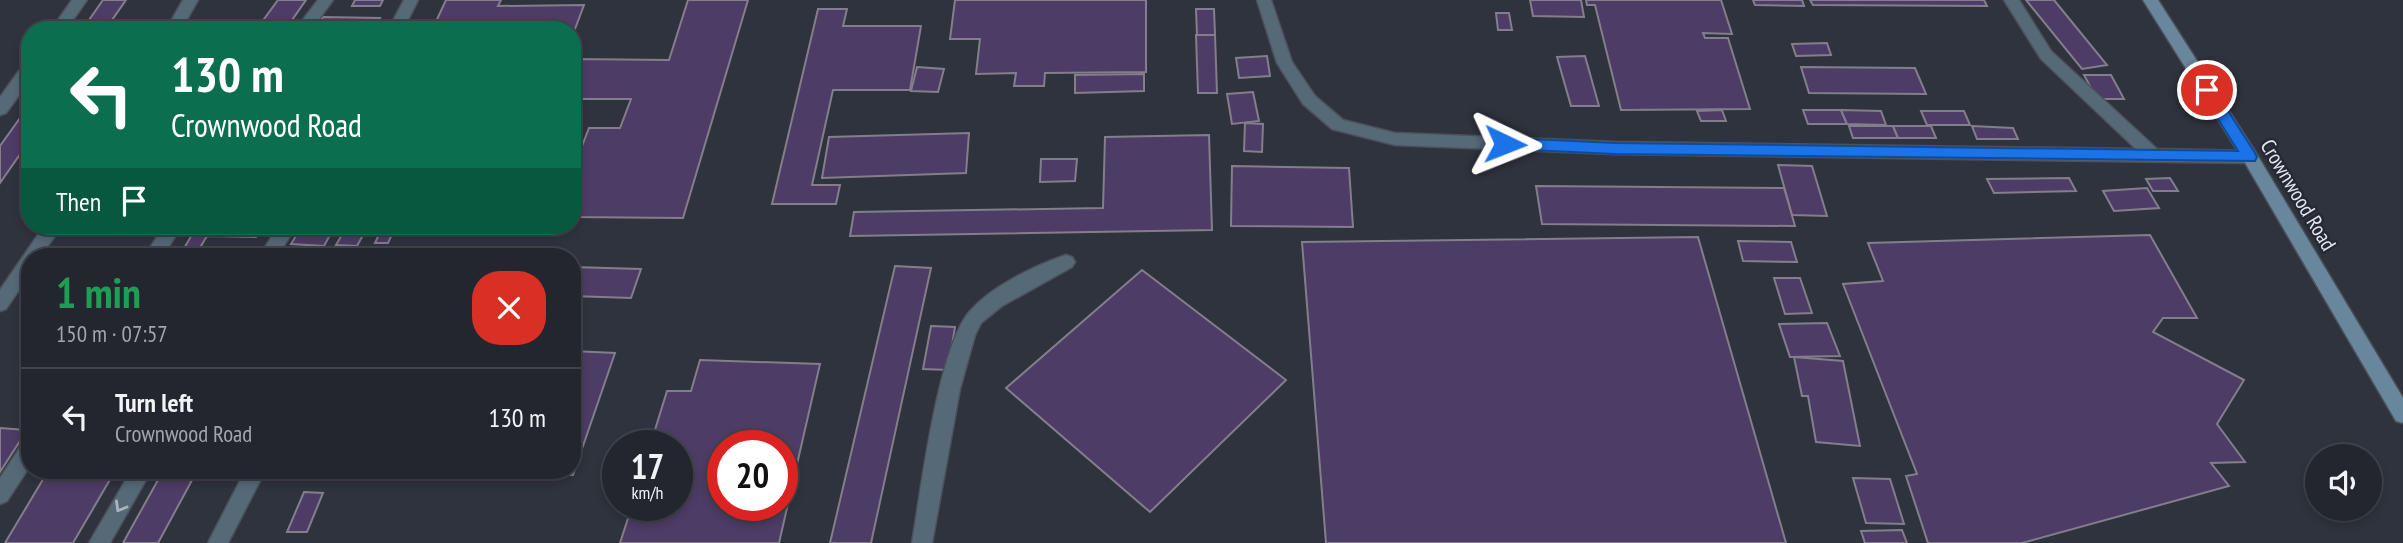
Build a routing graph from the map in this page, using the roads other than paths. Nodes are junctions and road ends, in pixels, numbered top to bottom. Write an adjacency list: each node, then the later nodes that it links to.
1 (80, 0): 8 (street)
2 (191, 0): 9 (street)
3 (326, 0): 10 (street)
4 (411, 0): 11 (street)
5 (1264, 0): 14 (street)
6 (2011, 0): 14 (street)
7 (2150, 0): 15 (main road, Crownwood Road)
8 (65, 21)
9 (178, 21)
10 (309, 21)
11 (400, 21)
12 (21, 80): 13 (street)
13 (0, 109)
14 (2154, 156): 15 (street)
15 (2250, 157): 19 (main road, Crownwood Road)
16 (1066, 262): 26 (street)
17 (21, 273): 18 (street)
18 (0, 304)
19 (2403, 415)
20 (21, 463): 23 (street)
21 (136, 479): 24 (street, one-way to 24)
22 (251, 479): 25 (street)
23 (0, 495)
24 (99, 543)
25 (218, 543)
26 (922, 543)

